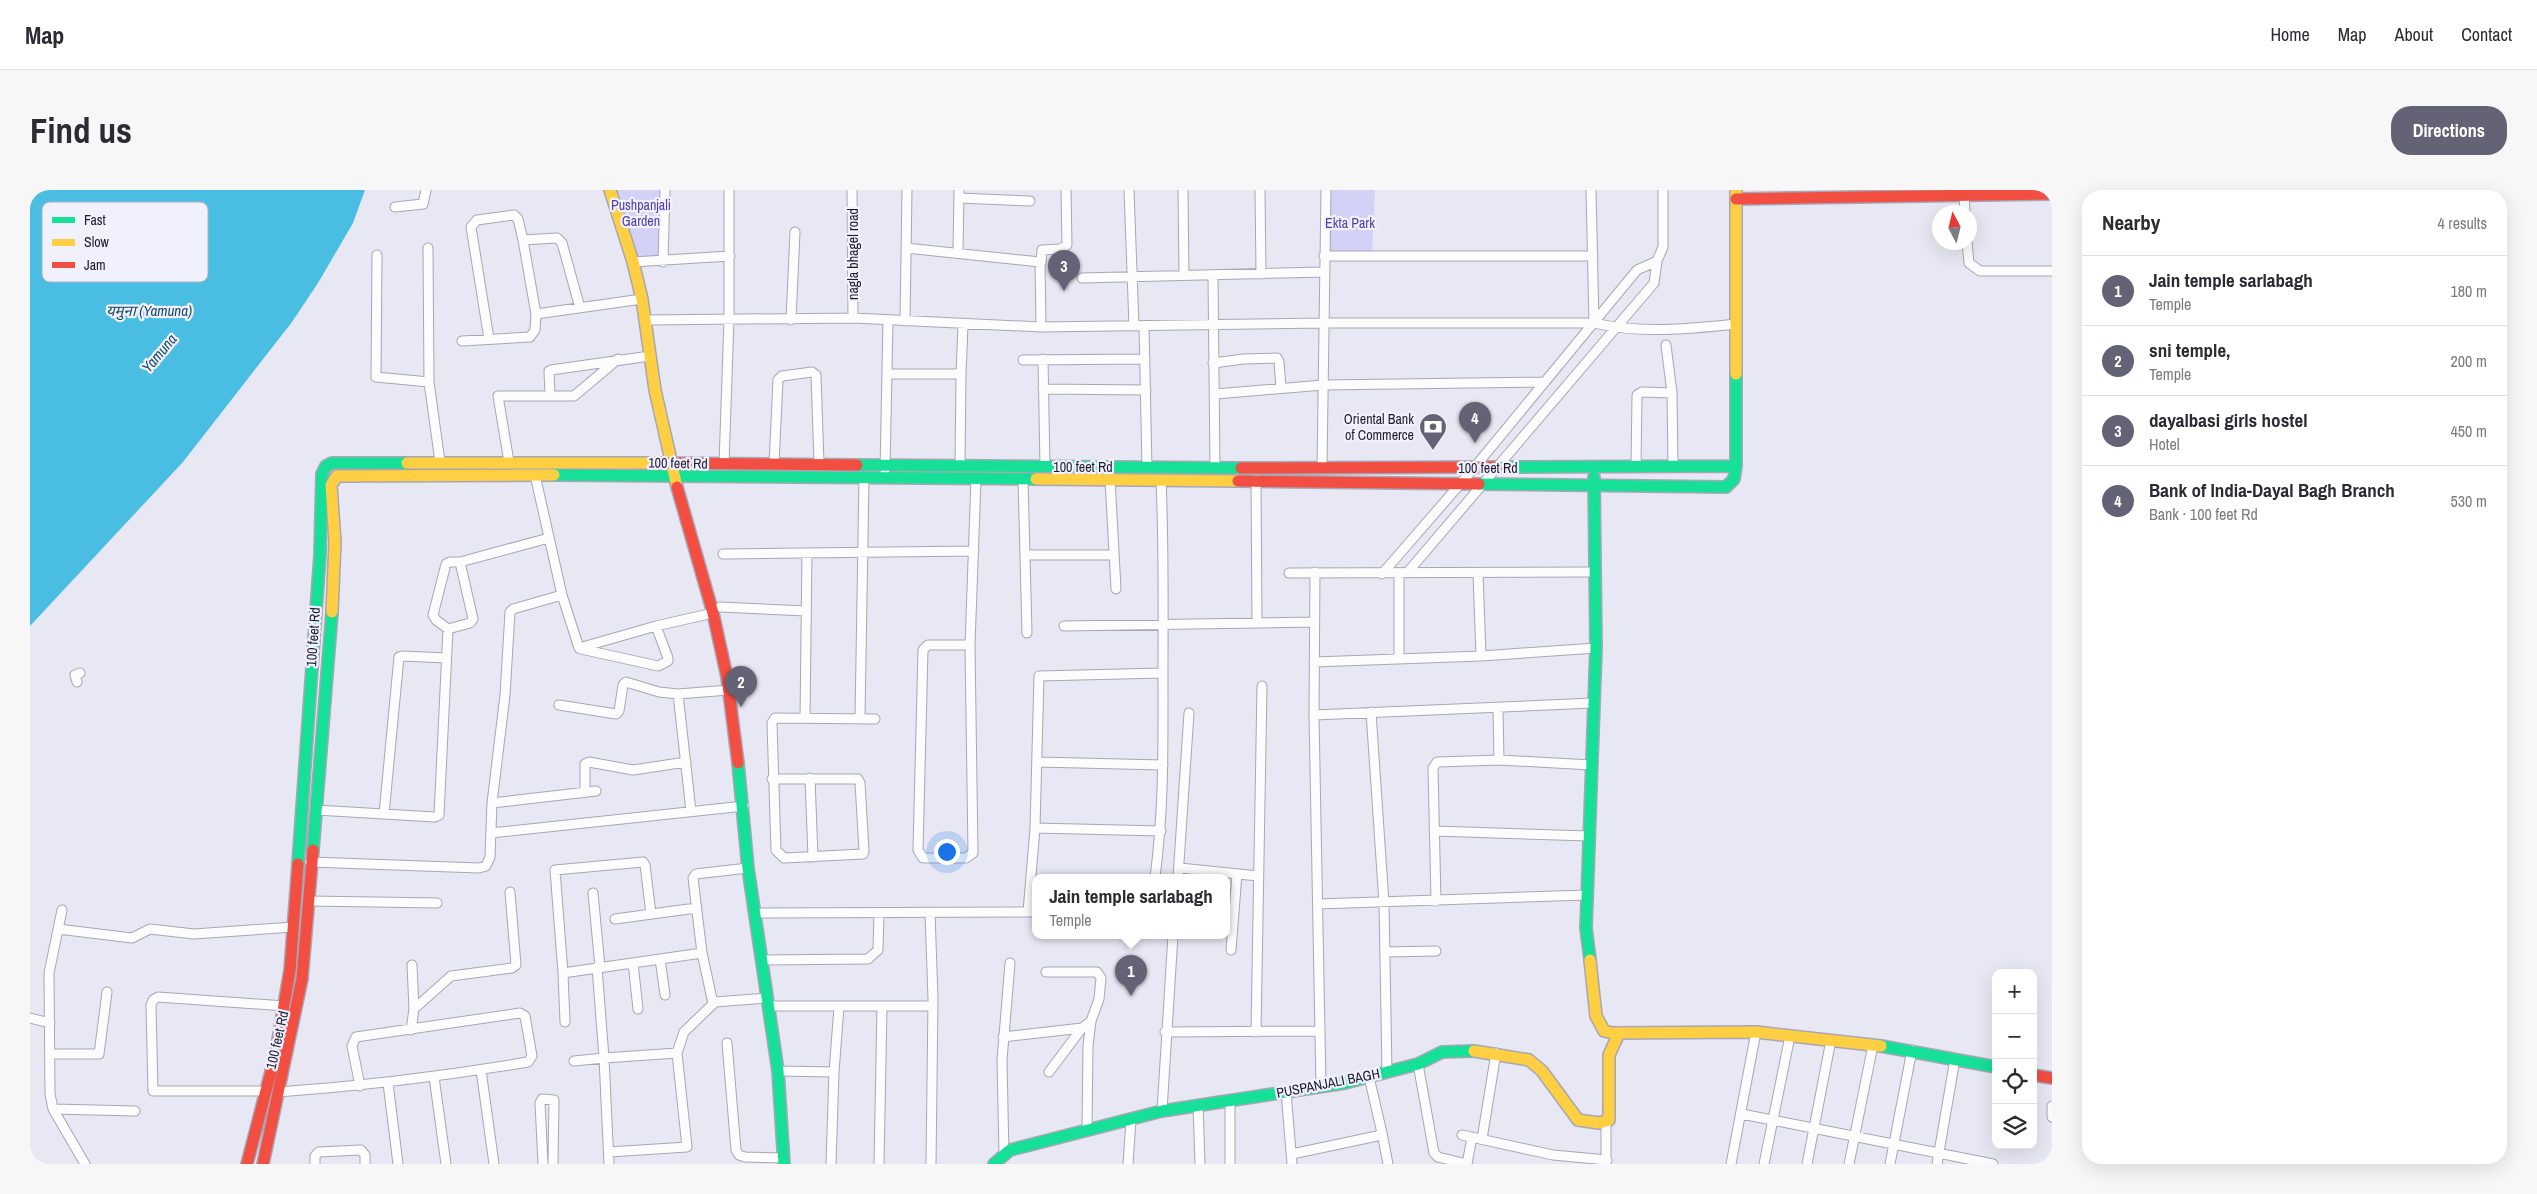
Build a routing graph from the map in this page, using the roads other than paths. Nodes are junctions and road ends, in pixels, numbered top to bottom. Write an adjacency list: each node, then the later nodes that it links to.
1 (426, 190): 23 (street)
2 (610, 190): 35 (main road)
3 (665, 190): 36 (street)
4 (729, 190): 31 (street)
5 (852, 190): 48 (street, nagla bhagel road)
6 (906, 190): 27 (street)
7 (1066, 190): 37 (street)
8 (1129, 190): 43 (street)
9 (1183, 190): 40 (street)
10 (1260, 190): 41 (street)
11 (1326, 190): 32 (street)
12 (1591, 190): 33 (street)
13 (1663, 190): 34 (street)
14 (2004, 192): 19 (main road); 20 (main road)
15 (1889, 193): 16 (main road); 18 (main road)
16 (1943, 193): 20 (main road)
17 (959, 194): 21 (street); 29 (street)
18 (1736, 194): 57 (main road)
19 (2052, 194)
20 (1964, 196): 22 (street)
21 (1030, 202)
22 (1965, 205)
23 (395, 207)
24 (795, 232): 51 (street)
25 (523, 240): 46 (street); 47 (street); 63 (street)
26 (428, 248): 74 (street)
27 (906, 248): 29 (street); 53 (street)
28 (1968, 250): 38 (street)
29 (958, 252): 37 (street)
30 (377, 255): 74 (street)
31 (730, 256): 36 (street); 49 (street)
32 (1324, 256): 33 (street); 39 (street)
33 (1593, 256): 55 (street)
34 (1657, 261): 55 (street); 62 (street)
35 (633, 262): 36 (street); 45 (main road)
36 (663, 262)
37 (1041, 263): 61 (street)
38 (2052, 271)
39 (1324, 272): 41 (street); 54 (street)
40 (1184, 274): 42 (street); 43 (street)
41 (1261, 274): 42 (street)
42 (1213, 276): 56 (street)
43 (1133, 277): 44 (street); 59 (street)
44 (1082, 278)
45 (642, 299): 46 (street); 50 (main road)
46 (580, 308): 47 (street)
47 (536, 314): 63 (street)
48 (853, 318): 51 (street); 52 (street)
49 (729, 319): 50 (street); 51 (street); 87 (street)
50 (646, 320): 66 (main road)
51 (791, 320)
52 (888, 320): 53 (street); 72 (street)
53 (905, 321): 58 (street)
54 (1324, 323): 55 (street); 56 (street); 76 (street)
55 (1594, 323): 62 (street); 75 (street)
56 (1212, 324): 60 (street); 71 (street)
57 (1736, 324): 62 (street); 92 (main road)
58 (963, 325): 61 (street); 73 (street)
59 (1134, 326): 60 (street); 61 (street)
60 (1144, 326): 70 (street)
61 (1041, 327)
62 (1615, 328): 100 (street)
63 (489, 339): 64 (street)
64 (462, 341)
65 (1666, 345): 80 (street)
66 (650, 356): 67 (street); 85 (main road)
67 (618, 359): 82 (street); 82 (street)
68 (1043, 359): 69 (street); 70 (street); 78 (street)
69 (1023, 360)
70 (1145, 360): 79 (street)
71 (1213, 363): 77 (street); 81 (street)
72 (887, 374): 73 (street); 89 (street)
73 (961, 374): 90 (street)
74 (429, 382): 83 (street)
75 (1544, 382): 76 (street); 99 (street)
76 (1323, 385): 77 (street); 98 (street)
77 (1281, 388): 81 (street)
78 (1044, 389): 79 (street); 93 (street)
79 (1146, 390): 96 (street)
80 (1672, 393): 91 (street); 95 (street)
81 (1215, 394): 97 (street)
82 (550, 396): 84 (street)
83 (440, 462): 84 (main road, 100 feet Rd); 201 (main road, 100 feet Rd)
84 (509, 462): 85 (main road, 100 feet Rd)
85 (672, 463): 87 (main road, 100 feet Rd); 102 (main road)
86 (819, 463): 88 (main road, 100 feet Rd); 88 (street); 89 (main road, 100 feet Rd)
87 (724, 464): 88 (main road, 100 feet Rd)
88 (774, 464)
89 (885, 466): 90 (main road, 100 feet Rd); 104 (street)
90 (960, 466): 93 (main road, 100 feet Rd)
91 (1674, 466): 92 (main road, 100 feet Rd); 95 (main road, 100 feet Rd)
92 (1736, 466): 112 (main road)
93 (1045, 467): 96 (main road, 100 feet Rd)
94 (1594, 467): 95 (main road, 100 feet Rd); 100 (main road, 100 feet Rd); 112 (main road)
95 (1636, 467)
96 (1147, 468): 97 (main road, 100 feet Rd)
97 (1215, 468): 98 (main road, 100 feet Rd)
98 (1322, 468): 99 (main road, 100 feet Rd)
99 (1474, 468): 100 (main road, 100 feet Rd); 110 (street)
100 (1496, 468): 111 (street)
101 (535, 475): 102 (main road); 113 (street); 169 (main road)
102 (674, 475): 103 (main road); 129 (main road)
103 (864, 478): 104 (main road); 115 (street)
104 (885, 478): 105 (main road)
105 (976, 479): 106 (main road); 114 (street)
106 (1023, 479): 107 (main road); 118 (street)
107 (1110, 480): 108 (main road); 119 (street)
108 (1161, 480): 109 (main road); 133 (street)
109 (1256, 480): 110 (main road); 132 (street)
110 (1461, 483): 111 (main road); 125 (street)
111 (1482, 483): 112 (main road); 126 (street)
112 (1594, 484): 122 (main road)
113 (549, 538): 120 (street); 128 (street)
114 (974, 551): 115 (street); 138 (street)
115 (863, 552): 116 (street); 156 (street)
116 (807, 553): 117 (street); 130 (street)
117 (723, 554)
118 (1027, 555): 119 (street); 137 (street)
119 (1113, 555): 127 (street)
120 (460, 562): 136 (street); 136 (street)
121 (1315, 572): 123 (street); 125 (street); 131 (street)
122 (1594, 572): 124 (street); 140 (main road)
123 (1289, 573)
124 (1478, 573): 126 (street); 141 (street)
125 (1382, 574): 126 (street)
126 (1403, 574): 143 (street)
127 (1116, 589)
128 (562, 595): 139 (street); 167 (street)
129 (717, 610): 130 (street); 134 (street); 147 (main road)
130 (806, 611): 155 (street)
131 (1314, 622): 132 (street); 144 (street)
132 (1257, 623): 133 (street)
133 (1164, 624): 135 (street); 145 (street)
134 (656, 626): 139 (street); 139 (street)
135 (1064, 626)
136 (448, 629): 142 (street)
137 (1027, 632)
138 (970, 645): 138 (street)
139 (579, 648)
140 (1596, 648): 141 (street); 149 (main road)
141 (1481, 656): 143 (street)
142 (446, 658): 171 (street); 171 (street)
143 (1399, 659): 144 (street)
144 (1314, 662): 154 (street)
145 (1163, 673): 160 (street); 162 (street)
146 (1262, 686): 184 (street)
147 (729, 690): 148 (street); 168 (main road)
148 (678, 694): 150 (street); 159 (street)
149 (1593, 703): 151 (street); 161 (main road)
150 (559, 705)
151 (1498, 709): 152 (street); 158 (street)
152 (1371, 712): 154 (street); 191 (street)
153 (1189, 713): 180 (street)
154 (1314, 715): 192 (street)
155 (805, 718): 156 (street); 164 (street)
156 (860, 718): 157 (street)
157 (875, 719)
158 (1499, 760): 161 (street); 174 (street)
159 (686, 762): 166 (street); 170 (street)
160 (1036, 762): 162 (street); 172 (street)
161 (1591, 764): 176 (main road)
162 (1163, 765): 173 (street)
163 (810, 778): 164 (street); 177 (street); 177 (street)
164 (772, 779): 177 (street)
165 (596, 791): 166 (street)
166 (585, 792): 167 (street)
167 (492, 802): 175 (street)
168 (744, 806): 170 (street); 179 (main road)
169 (316, 810): 171 (street); 178 (main road)
170 (691, 811): 175 (street)
171 (384, 814)
172 (1035, 828): 173 (street); 181 (street)
173 (1161, 831): 182 (street)
174 (1434, 831): 176 (street); 189 (street)
175 (491, 834): 178 (street)
176 (1589, 836): 187 (main road)
177 (813, 857)
178 (310, 862): 188 (main road)
179 (748, 868): 193 (street); 196 (main road)
180 (1179, 872): 183 (street)
181 (1033, 874)
182 (1156, 874)
183 (1237, 874): 184 (street); 204 (street)
184 (1258, 876): 234 (street)
185 (510, 892): 224 (street)
186 (593, 893): 213 (street)
187 (1587, 895): 189 (street); 236 (main road)
188 (309, 901): 190 (street); 223 (main road)
189 (1436, 901): 191 (street)
190 (437, 903)
191 (1384, 903): 192 (street); 207 (street)
192 (1318, 904): 232 (street)
193 (696, 908): 199 (street); 206 (street)
194 (62, 910): 202 (street)
195 (1032, 912): 198 (street)
196 (755, 913): 197 (street); 209 (main road)
197 (879, 913): 198 (street); 209 (street)
198 (930, 913): 220 (street)
199 (650, 914): 200 (street); 215 (street)
200 (615, 920)
201 (293, 927): 202 (street); 223 (main road, 100 feet Rd)
202 (58, 929): 229 (street)
203 (1173, 939): 233 (street)
204 (1231, 950)
205 (1436, 951): 207 (street)
206 (702, 952): 208 (street); 218 (street)
207 (1385, 952): 255 (street)
208 (660, 959): 210 (street); 217 (street)
209 (761, 960): 219 (main road)
210 (633, 963): 213 (street); 225 (street)
211 (1010, 963): 238 (street)
212 (412, 965): 224 (street)
213 (598, 967): 215 (street); 246 (street)
214 (1046, 972): 227 (street)
215 (563, 973): 228 (street)
216 (107, 992): 245 (street)
217 (665, 995)
218 (715, 1002): 219 (street); 243 (street)
219 (768, 1002): 221 (street); 252 (main road)
220 (933, 1006): 222 (street); 305 (street)
221 (839, 1007): 222 (street); 253 (street)
222 (882, 1007): 304 (street)
223 (288, 1008): 263 (main road, 100 feet Rd); 263 (street); 264 (main road)
224 (414, 1009): 231 (street)
225 (638, 1009)
226 (30, 1018): 229 (street)
227 (1091, 1021): 230 (street); 278 (street)
228 (565, 1022)
229 (50, 1023): 245 (street)
230 (1082, 1028): 238 (street); 254 (street)
231 (411, 1030): 251 (street); 261 (street)
232 (1320, 1031): 234 (street); 262 (street)
233 (1165, 1032): 234 (street); 271 (street)
234 (1256, 1032)
235 (1756, 1032): 236 (main road); 237 (main road); 272 (street)
236 (1619, 1034): 276 (main road)
237 (1790, 1036): 239 (main road); 275 (street)
238 (1003, 1037): 287 (street)
239 (1831, 1040): 241 (main road); 277 (street)
240 (727, 1043): 289 (street)
241 (1872, 1044): 242 (main road); 281 (street)
242 (1912, 1050): 247 (main road); 284 (street)
243 (676, 1053): 246 (street); 285 (street)
244 (1496, 1053): 249 (main road, PUSPANJALI BAGH); 276 (main road, PUSPANJALI BAGH); 283 (street)
245 (50, 1054): 269 (street)
246 (604, 1058): 248 (street); 285 (street)
247 (1955, 1059): 250 (main road); 286 (street)
248 (574, 1060)
249 (1418, 1064): 255 (main road, PUSPANJALI BAGH); 290 (street)
250 (1992, 1066)
251 (481, 1070): 256 (street); 299 (street)
252 (778, 1071): 253 (street); 289 (main road)
253 (834, 1072): 303 (street)
254 (1049, 1072)
255 (1387, 1072): 258 (main road, PUSPANJALI BAGH)
256 (434, 1076): 260 (street); 298 (street)
257 (2037, 1076): 259 (main road)
258 (1369, 1077): 262 (main road, PUSPANJALI BAGH); 279 (street)
259 (2052, 1078)
260 (388, 1084): 261 (street); 297 (street)
261 (360, 1086): 264 (street)
262 (1320, 1087): 265 (main road, PUSPANJALI BAGH)
263 (264, 1091): 293 (main road, 100 feet Rd)
264 (278, 1092): 294 (main road)
265 (1286, 1092): 266 (main road, PUSPANJALI BAGH); 288 (street)
266 (1230, 1100): 267 (main road, PUSPANJALI BAGH); 309 (street)
267 (1198, 1105): 271 (main road, PUSPANJALI BAGH); 308 (street)
268 (2052, 1106): 273 (street)
269 (53, 1109): 270 (street); 292 (street)
270 (134, 1111)
271 (1162, 1111): 274 (main road, PUSPANJALI BAGH)
272 (1742, 1114): 275 (street); 312 (street)
273 (2052, 1117)
274 (1131, 1120): 278 (main road, PUSPANJALI BAGH); 307 (street)
275 (1772, 1120): 277 (street); 313 (street)
276 (1606, 1122): 291 (street)
277 (1814, 1128): 281 (street); 314 (street)
278 (1088, 1130): 287 (main road, PUSPANJALI BAGH)
279 (1382, 1133): 288 (street); 310 (street)
280 (1462, 1135): 282 (street)
281 (1854, 1136): 284 (street); 315 (street)
282 (1472, 1137): 283 (street); 311 (street)
283 (1482, 1139): 291 (street)
284 (1893, 1145): 286 (street); 316 (street)
285 (608, 1152): 302 (street)
286 (1940, 1153): 317 (street); 318 (street)
287 (1004, 1156): 306 (main road, PUSPANJALI BAGH)
288 (1292, 1159)
289 (784, 1161)
290 (1447, 1162): 311 (street)
291 (1607, 1162)
292 (85, 1164)
293 (247, 1164)
294 (262, 1164)
295 (315, 1164): 296 (street)
296 (365, 1164)
297 (398, 1164)
298 (446, 1164)
299 (494, 1164)
300 (543, 1164): 301 (street)
301 (554, 1164)
302 (609, 1164)
303 (831, 1164)
304 (879, 1164)
305 (931, 1164)
306 (994, 1164)
307 (1128, 1164)
308 (1200, 1164)
309 (1230, 1164)
310 (1388, 1164)
311 (1467, 1164)
312 (1731, 1164)
313 (1764, 1164)
314 (1807, 1164)
315 (1849, 1164)
316 (1890, 1164)
317 (1937, 1164)
318 (1993, 1164)

